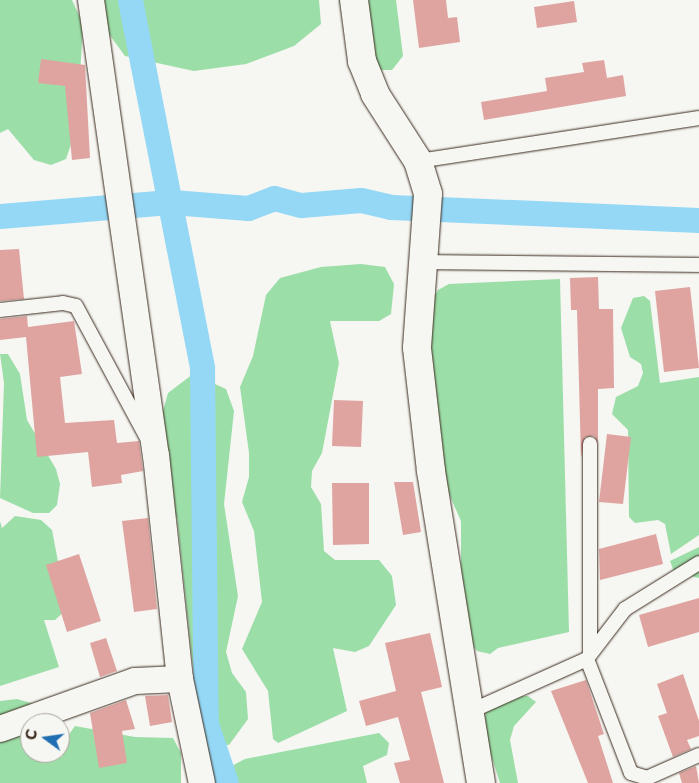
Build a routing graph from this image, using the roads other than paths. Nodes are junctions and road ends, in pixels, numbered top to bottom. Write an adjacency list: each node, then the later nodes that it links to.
1 (91, 0): 9 (street)
2 (354, 0): 4 (street)
3 (699, 118): 4 (lane)
4 (418, 161): 5 (street)
5 (425, 262): 6 (lane); 13 (street)
6 (699, 265)
7 (0, 310): 9 (lane)
8 (590, 444): 11 (lane)
9 (156, 455): 12 (street)
10 (699, 563): 11 (lane)
11 (588, 657): 13 (lane); 15 (lane)
12 (180, 679): 14 (street); 16 (street)
13 (469, 712): 17 (street)
14 (0, 729)
15 (699, 755)
16 (202, 783)
17 (481, 783)

